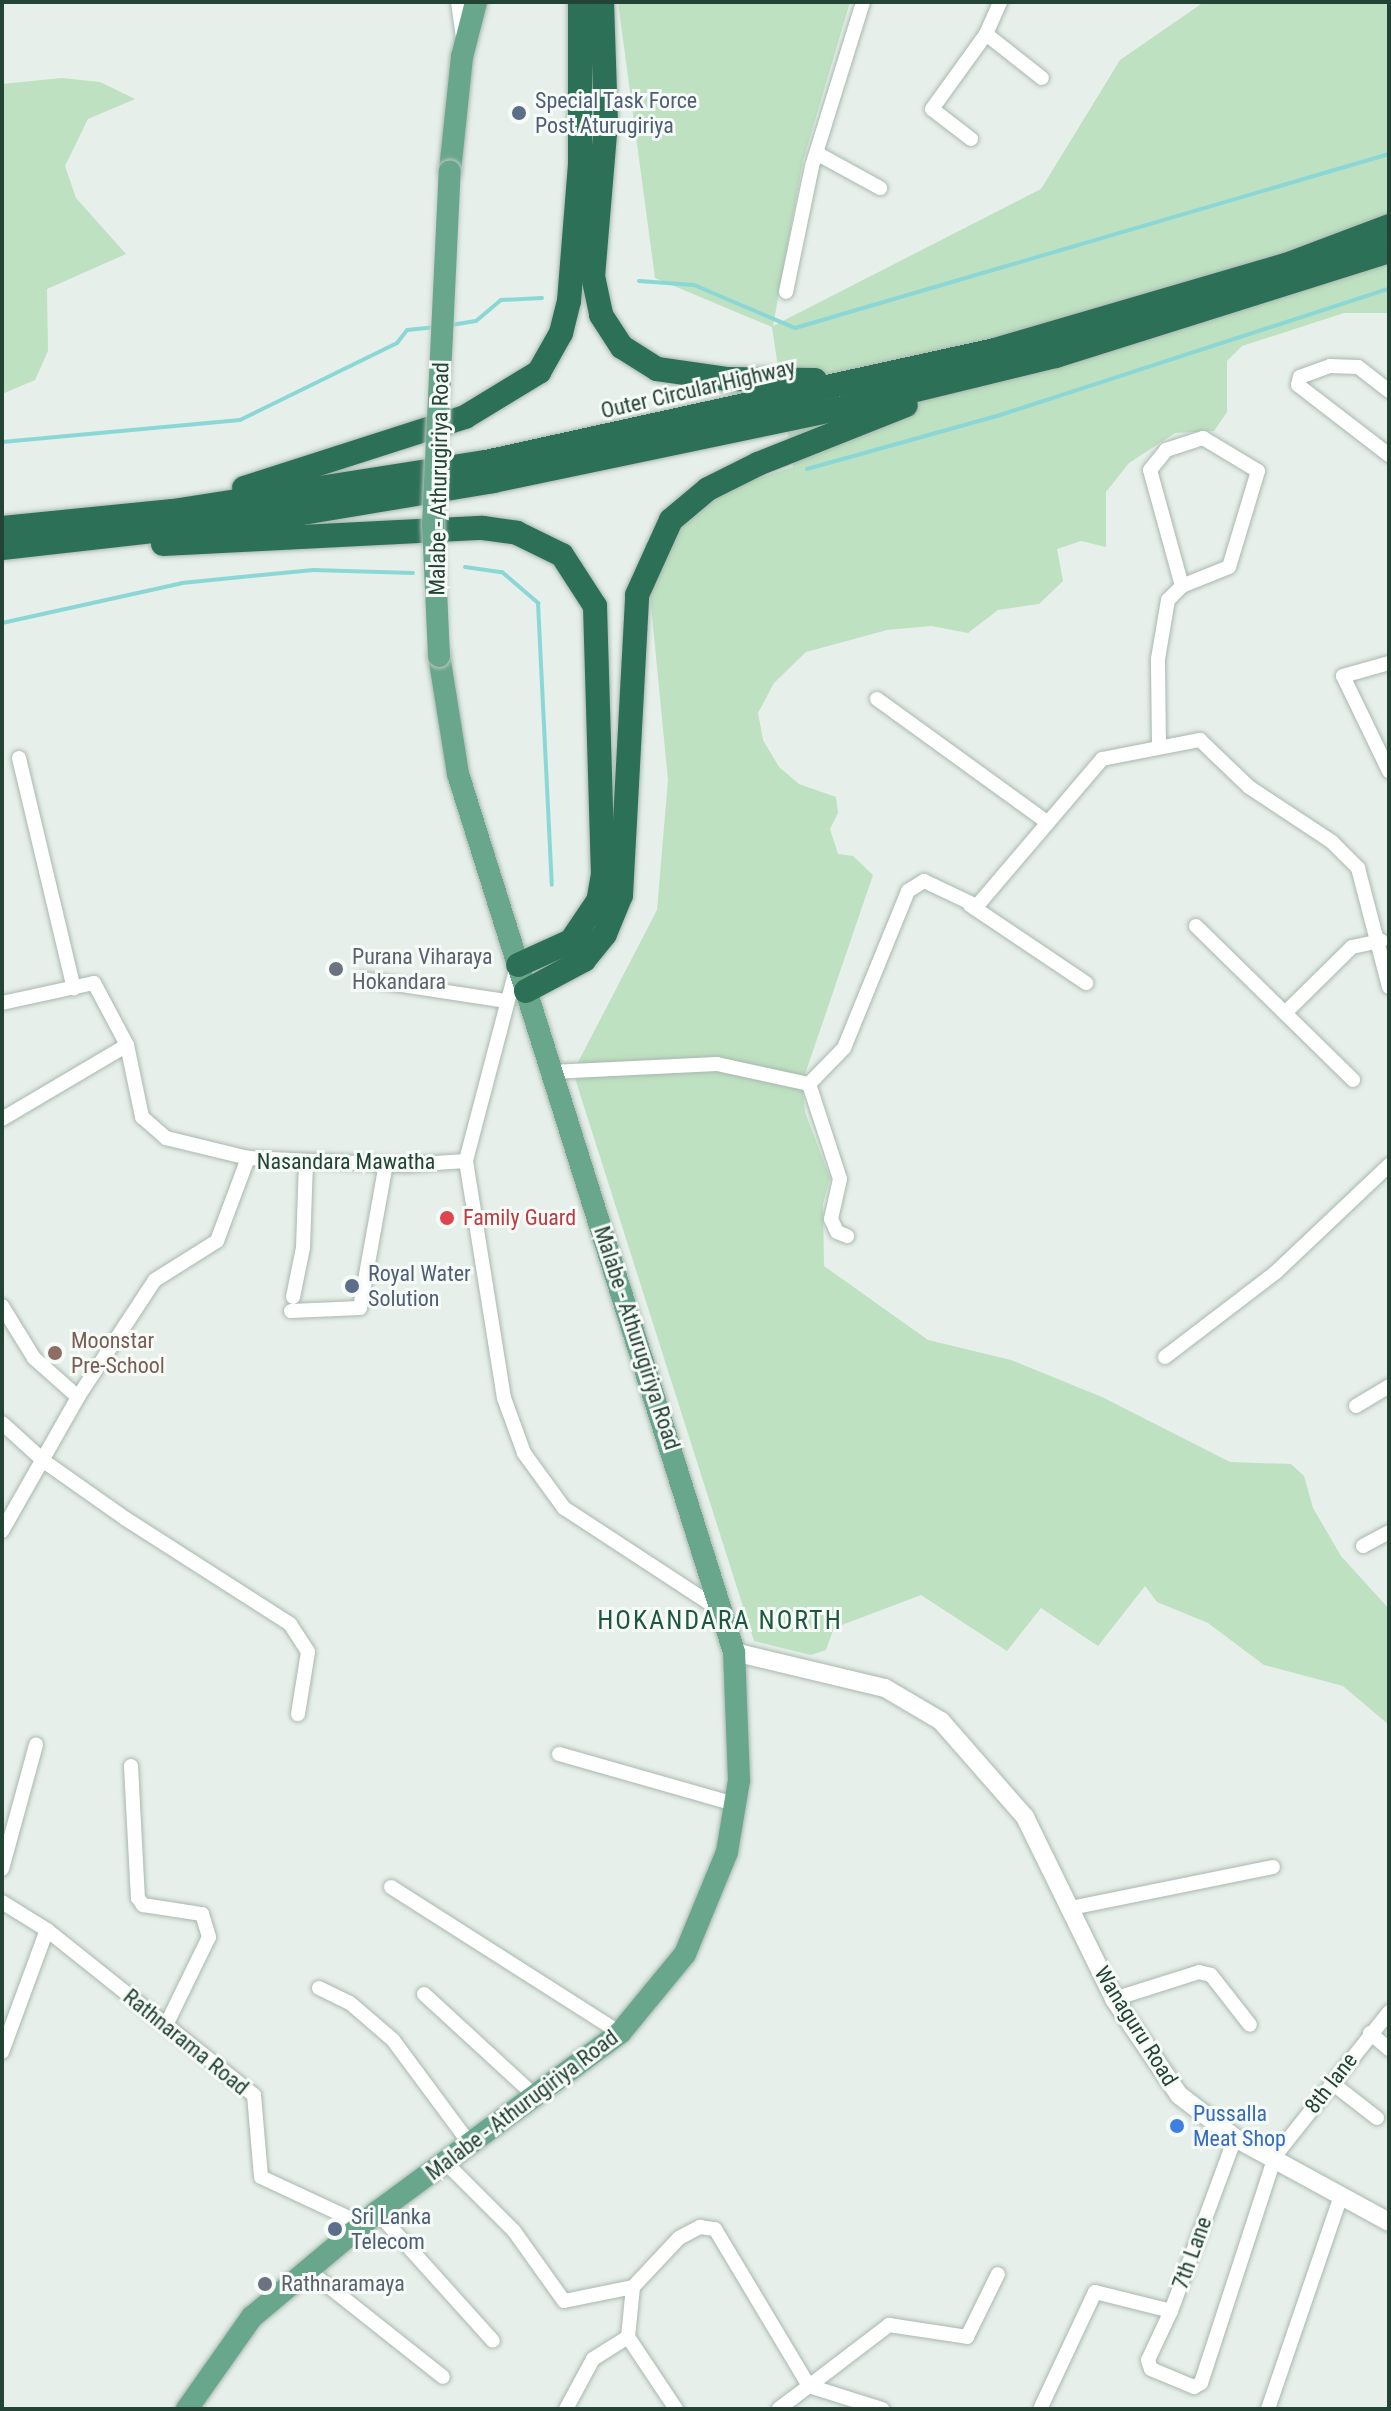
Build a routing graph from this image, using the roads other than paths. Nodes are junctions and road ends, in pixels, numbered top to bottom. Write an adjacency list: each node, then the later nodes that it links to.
1 (458, 2): 8 (street)
2 (476, 2): 8 (main road, Malabe - Athurugiriya Road)
3 (580, 2): 20 (highway)
4 (602, 2): 17 (highway)
5 (863, 2): 11 (street)
6 (1000, 2): 7 (street)
7 (986, 34): 9 (street); 10 (street)
8 (464, 47): 35 (main road, Malabe - Athurugiriya Road, bridge)
9 (1042, 78)
10 (971, 139)
11 (818, 154): 12 (street); 15 (street)
12 (880, 188)
13 (1389, 226): 17 (highway, Outer Circular Highway)
14 (1389, 251): 16 (highway)
15 (786, 292)
16 (998, 369): 22 (highway); 40 (highway)
17 (855, 380): 20 (highway, Outer Circular Highway)
18 (1389, 391): 19 (street)
19 (1389, 455)
20 (173, 511): 21 (highway, Outer Circular Highway)
21 (2, 528)
22 (30, 546): 23 (highway); 35 (highway)
23 (2, 548)
24 (1182, 586): 24 (street); 27 (street)
25 (1389, 663): 29 (street)
26 (877, 699): 30 (street)
27 (1159, 746): 30 (street); 33 (street)
28 (19, 758): 39 (street)
29 (1389, 771)
30 (1048, 823): 31 (street)
31 (970, 905): 37 (street); 46 (street)
32 (1196, 926): 42 (street)
33 (1381, 941): 34 (street); 42 (street)
34 (1388, 960): 38 (street)
35 (518, 965): 40 (main road, Malabe - Athurugiriya Road)
36 (362, 979): 40 (street)
37 (1086, 983)
38 (1389, 987)
39 (74, 989): 41 (street); 43 (street)
40 (516, 996): 44 (main road, Malabe - Athurugiriya Road); 50 (street)
41 (2, 1003)
42 (1285, 1013): 45 (street)
43 (127, 1045): 47 (street); 48 (street)
44 (551, 1072): 46 (street); 64 (main road, Malabe - Athurugiriya Road)
45 (1353, 1080)
46 (809, 1084): 53 (street)
47 (2, 1119)
48 (248, 1158): 49 (street, Nasandara Mawatha); 57 (street, Nasandara Mawatha)
49 (306, 1161): 51 (street, Nasandara Mawatha); 51 (street)
50 (466, 1161): 51 (street, Nasandara Mawatha); 64 (street)
51 (386, 1164)
52 (1389, 1165): 55 (street)
53 (847, 1236)
54 (2, 1306): 57 (street)
55 (1165, 1357)
56 (1389, 1386): 58 (street)
57 (78, 1397): 60 (street, Nasandara Mawatha)
58 (1356, 1406)
59 (2, 1423): 60 (street)
60 (45, 1462): 61 (street, Nasandara Mawatha); 66 (street)
61 (2, 1531)
62 (1389, 1532): 63 (street)
63 (1363, 1546)
64 (721, 1610): 65 (main road, Malabe - Athurugiriya Road)
65 (734, 1652): 70 (main road, Malabe - Athurugiriya Road); 75 (street, Wanaguru Road)
66 (298, 1714)
67 (36, 1745): 72 (street)
68 (559, 1754): 70 (street)
69 (131, 1766): 81 (street)
70 (735, 1804): 83 (main road, Malabe - Athurugiriya Road)
71 (1273, 1867): 75 (street)
72 (2, 1869)
73 (391, 1887): 83 (street)
74 (2, 1902): 76 (street, Rathnarama Road)
75 (1071, 1908): 79 (street, Wanaguru Road)
76 (47, 1930): 81 (street, Rathnarama Road); 86 (street)
77 (319, 1988): 91 (street)
78 (424, 1994): 88 (street)
79 (1114, 1999): 82 (street); 90 (street, Wanaguru Road)
80 (1389, 2012): 84 (street, 8th lane)
81 (166, 2025): 95 (street, Rathnarama Road)
82 (1250, 2025)
83 (620, 2033): 88 (main road, Malabe - Athurugiriya Road)
84 (1370, 2033): 85 (street); 87 (street, 8th lane)
85 (1389, 2049)
86 (2, 2052)
87 (1332, 2083): 89 (street); 92 (street, 8th lane)
88 (535, 2096): 91 (main road, Malabe - Athurugiriya Road)
89 (1377, 2118)
90 (1235, 2138): 92 (street, Wanaguru Road); 100 (street, 7th Lane)
91 (470, 2144): 93 (main road, Malabe - Athurugiriya Road)
92 (1275, 2156): 94 (street, Wanaguru Road); 100 (street, 8th lane)
93 (446, 2163): 95 (main road, Malabe - Athurugiriya Road); 99 (street)
94 (1341, 2196): 96 (street, Wanaguru Road); 111 (street)
95 (370, 2218): 97 (main road, Malabe - Athurugiriya Road); 102 (street)
96 (1389, 2222)
97 (308, 2270): 103 (street); 106 (main road, Malabe - Athurugiriya Road)
98 (998, 2274): 104 (street)
99 (633, 2287): 101 (street); 104 (street)
100 (1171, 2311): 105 (street, 7th Lane)
101 (628, 2337): 107 (street); 108 (street)
102 (493, 2341)
103 (443, 2377)
104 (809, 2386): 109 (street); 110 (street)
105 (1041, 2407)
106 (187, 2409)
107 (566, 2409)
108 (676, 2409)
109 (779, 2409)
110 (882, 2409)
111 (1268, 2409)

